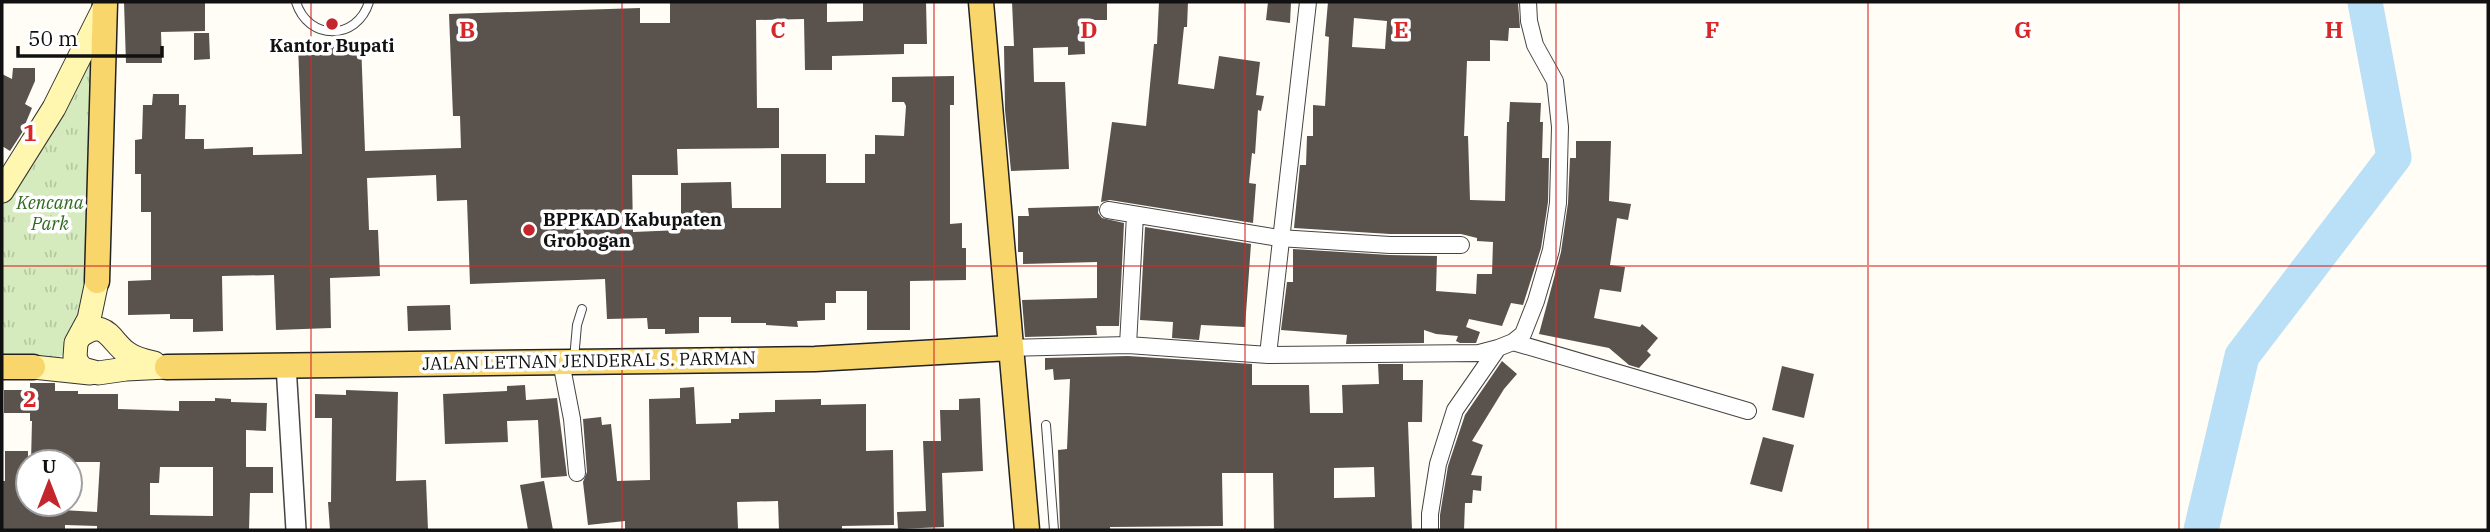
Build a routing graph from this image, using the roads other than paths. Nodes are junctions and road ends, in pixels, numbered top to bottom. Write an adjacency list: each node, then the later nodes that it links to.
1 (296, 2): 2 (lane)
2 (369, 2)
3 (981, 2): 18 (main road)
4 (1308, 2): 10 (street)
5 (1528, 2): 17 (street)
6 (105, 4): 7 (main road); 12 (main road)
7 (2, 191)
8 (1108, 210): 9 (street)
9 (1135, 215): 10 (street); 16 (street)
10 (1279, 238): 11 (street); 19 (street)
11 (1461, 245)
12 (97, 281): 14 (main road); 15 (main road)
13 (582, 309): 20 (lane)
14 (78, 339): 15 (main road); 23 (main road); 25 (main road)
15 (115, 340): 24 (main road); 25 (main road)
16 (1129, 345): 18 (street); 19 (street)
17 (1505, 345): 19 (street); 26 (street); 32 (street)
18 (1010, 348): 20 (main road, JALAN LETNAN JENDERAL S. PARMAN); 30 (main road)
19 (1268, 355)
20 (567, 362): 21 (main road, JALAN LETNAN JENDERAL S. PARMAN); 28 (street)
21 (286, 365): 24 (main road, JALAN LETNAN JENDERAL S. PARMAN); 29 (street)
22 (2, 367): 23 (main road)
23 (33, 367): 25 (main road)
24 (167, 367): 25 (main road)
25 (94, 373)
26 (1748, 411)
27 (1046, 425): 31 (lane)
28 (577, 473)
29 (296, 530)
30 (1027, 530)
31 (1054, 530)
32 (1430, 530)

